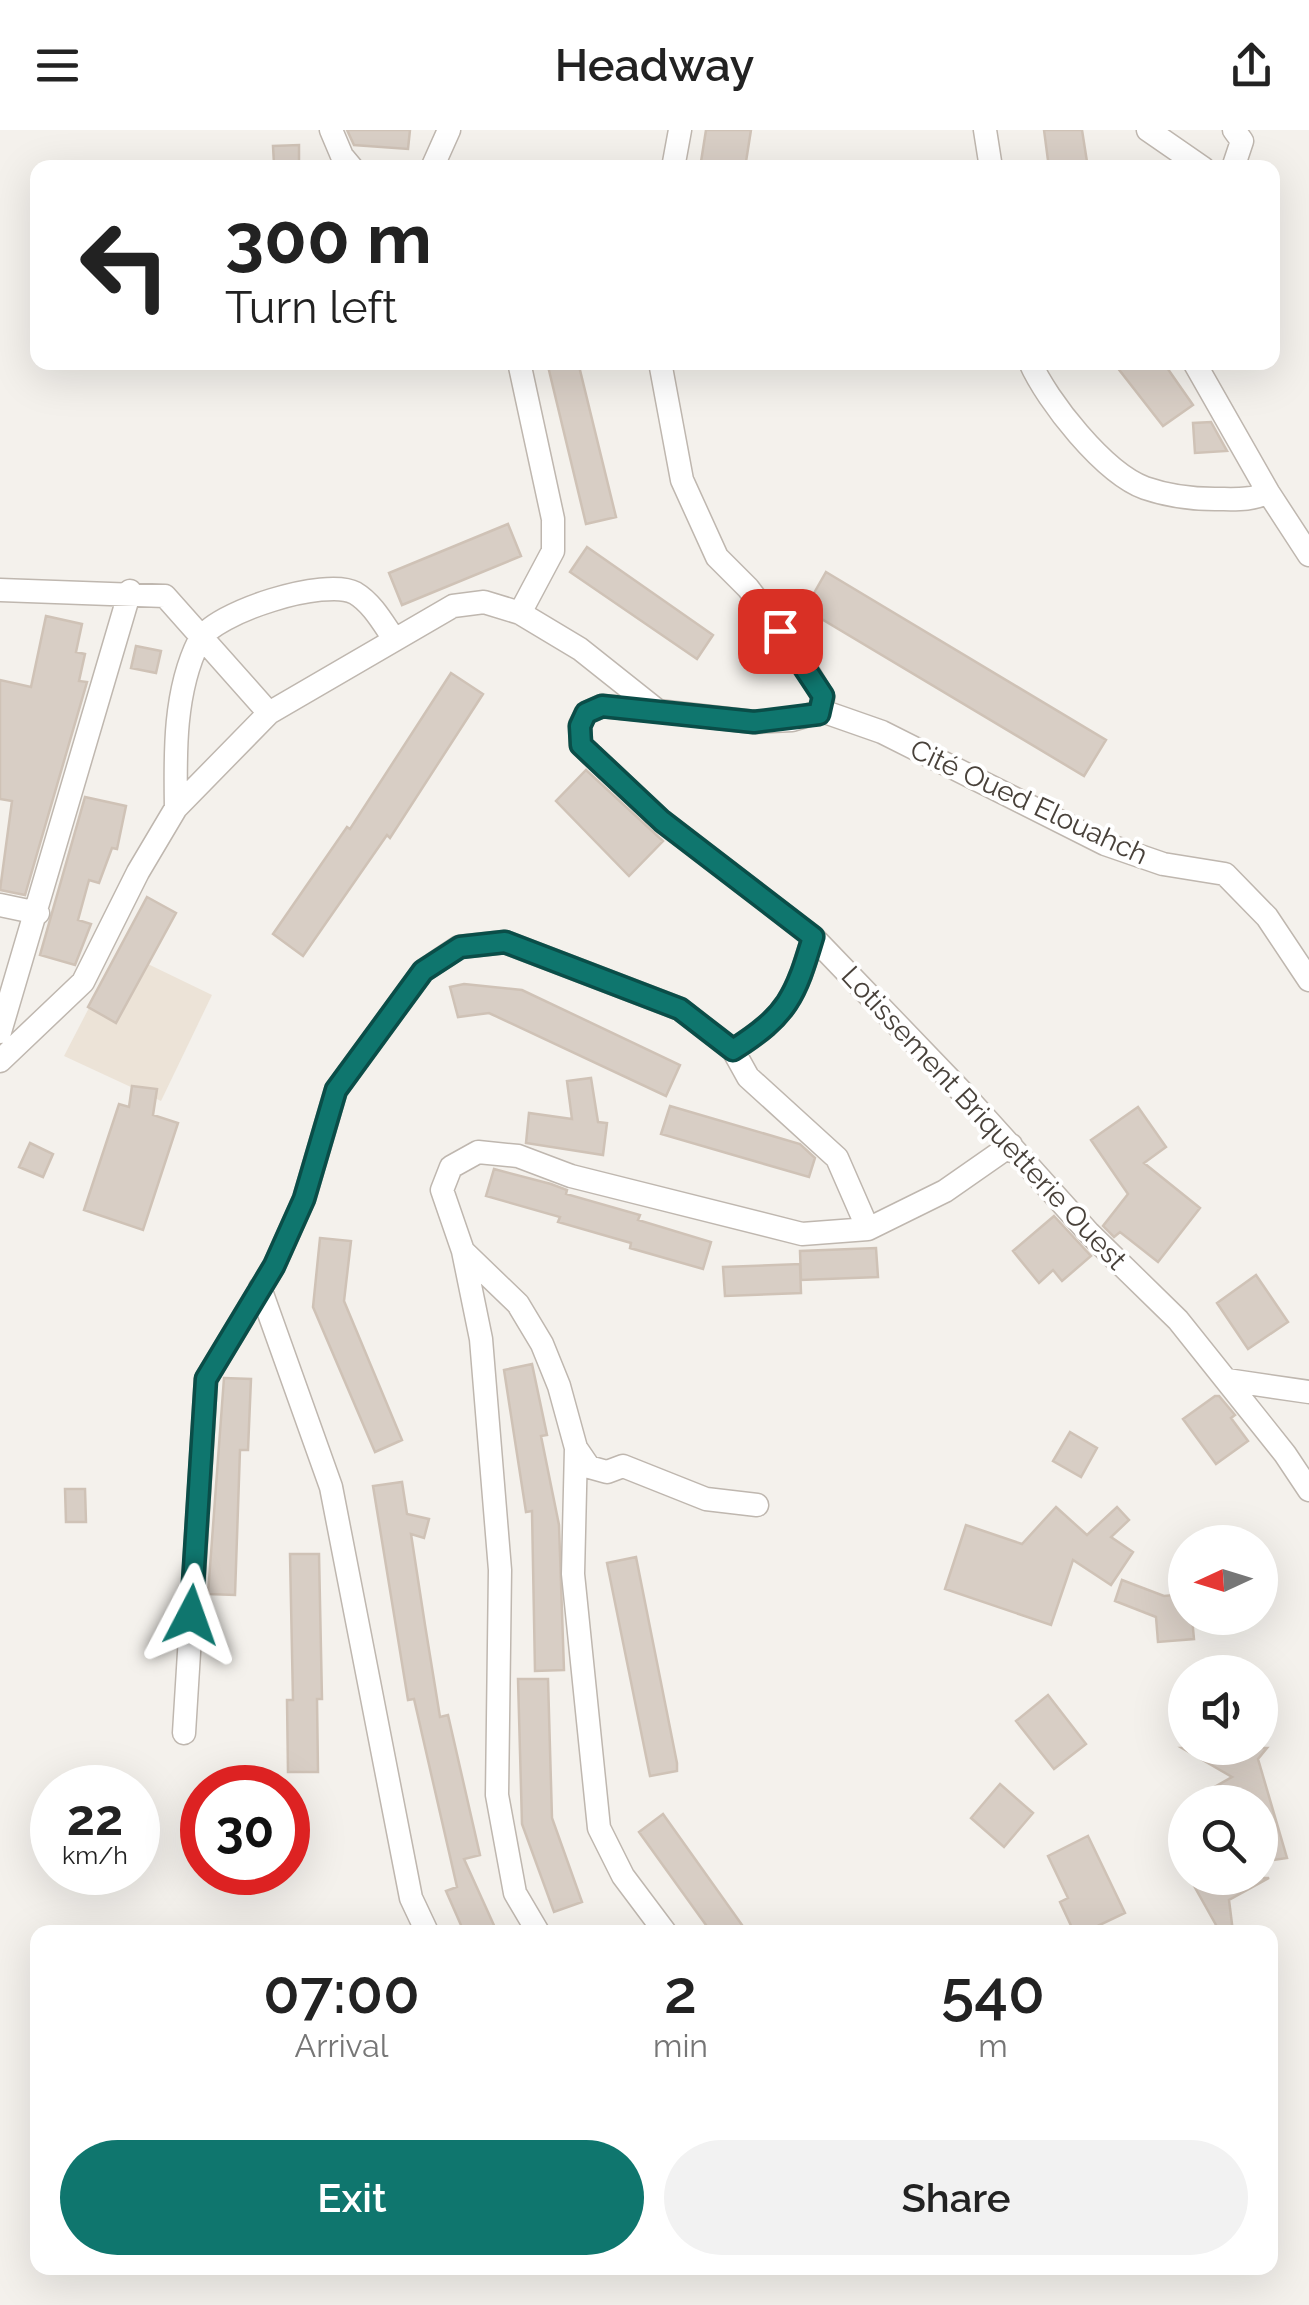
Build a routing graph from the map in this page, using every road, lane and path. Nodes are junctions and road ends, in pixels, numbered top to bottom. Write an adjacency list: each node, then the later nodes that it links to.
1 (331, 130): 7 (street)
2 (448, 130): 8 (street)
3 (680, 130): 9 (street)
4 (985, 130): 10 (street)
5 (1148, 130): 11 (street)
6 (1234, 130): 12 (street)
7 (345, 160)
8 (435, 160)
9 (675, 160)
10 (991, 160)
11 (1191, 160)
12 (1236, 160)
13 (522, 370): 21 (street)
14 (661, 370): 26 (street)
15 (1035, 370): 17 (street)
16 (1199, 370): 17 (street)
17 (1268, 492): 18 (street)
18 (1309, 555)
19 (0, 590): 20 (street)
20 (130, 592): 22 (street); 29 (street)
21 (520, 613): 23 (street); 25 (street)
22 (202, 636): 23 (street); 24 (street); 27 (street)
23 (394, 640): 24 (street)
24 (279, 706): 27 (street)
25 (658, 711): 26 (street); 30 (street, Lotissement Briquetterie Ouest)
26 (822, 711): 31 (street, Cité Oued Elouahch)
27 (176, 808): 34 (street)
28 (0, 905): 29 (street)
29 (38, 913): 32 (street)
30 (813, 937): 33 (street); 35 (street, Lotissement Briquetterie Ouest)
31 (1309, 980)
32 (0, 1032)
33 (733, 1050): 36 (street); 38 (street)
34 (0, 1061)
35 (1010, 1146): 36 (street); 39 (street, Lotissement Briquetterie Ouest)
36 (868, 1229): 37 (street)
37 (464, 1251): 41 (street); 46 (street)
38 (260, 1288): 44 (street); 45 (street)
39 (1227, 1380): 40 (street); 42 (street, Lotissement Briquetterie Ouest)
40 (1309, 1392)
41 (576, 1448): 43 (street); 47 (street)
42 (1309, 1490)
43 (757, 1505)
44 (184, 1733)
45 (424, 1925)
46 (534, 1925)
47 (660, 1925)

